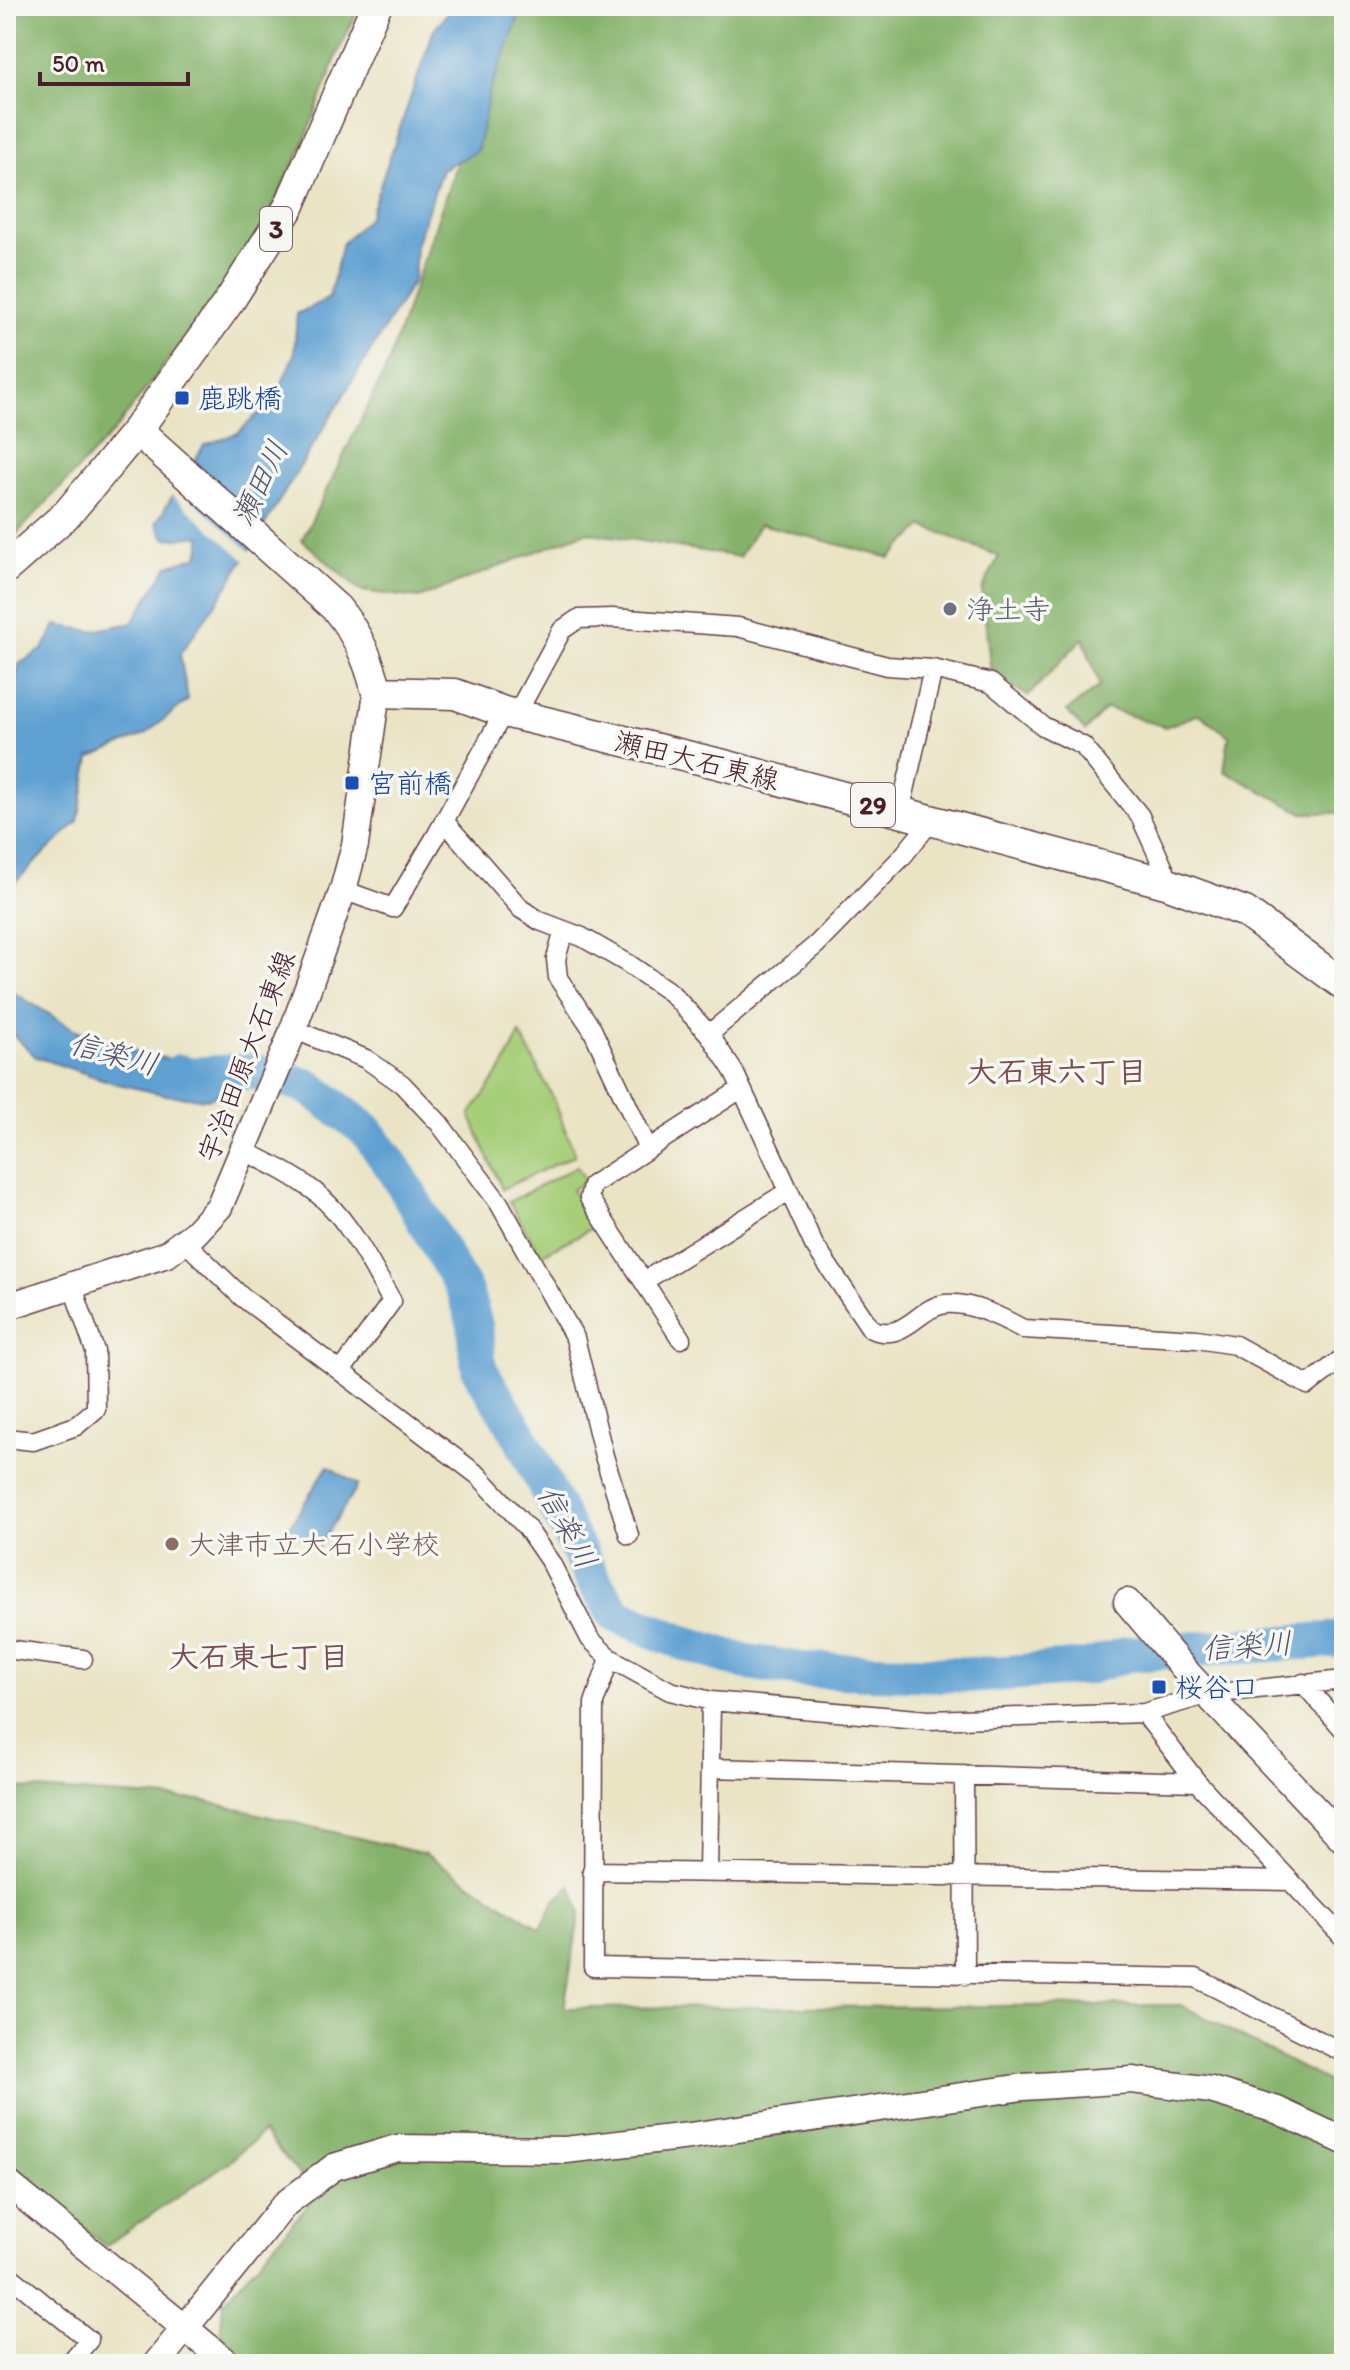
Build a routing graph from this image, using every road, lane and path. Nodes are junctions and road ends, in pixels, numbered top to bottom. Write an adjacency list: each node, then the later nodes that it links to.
1 (376, 6): 2 (main road, 3)
2 (143, 435): 3 (main road, 3); 5 (main road)
3 (6, 568)
4 (933, 669): 6 (street); 7 (street); 10 (street)
5 (377, 692): 6 (main road, 瀬田大石東線 / 29); 11 (street, 宇治田原大石東線)
6 (510, 714): 7 (main road, 瀬田大石東線 / 29); 9 (street)
7 (900, 812): 8 (main road, 瀬田大石東線 / 29)
8 (932, 820): 10 (main road, 瀬田大石東線 / 29); 14 (street)
9 (444, 821): 11 (street); 12 (street)
10 (1166, 883): 13 (main road, 瀬田大石東線 / 29)
11 (343, 890): 15 (street, 宇治田原大石東線)
12 (564, 930): 14 (street); 18 (street)
13 (1344, 985)
14 (709, 1034): 16 (street)
15 (291, 1035): 17 (street, 宇治田原大石東線); 28 (street)
16 (741, 1089): 18 (street); 19 (street)
17 (247, 1144): 20 (street, 宇治田原大石東線); 26 (street)
18 (648, 1149): 21 (street)
19 (789, 1191): 21 (street); 25 (street)
20 (184, 1241): 22 (street, 宇治田原大石東線); 26 (street)
21 (644, 1281): 24 (street)
22 (72, 1285): 23 (street, 宇治田原大石東線); 27 (street)
23 (6, 1307)
24 (681, 1339)
25 (1344, 1357)
26 (342, 1370): 31 (street)
27 (6, 1438)
28 (629, 1535)
29 (1127, 1602): 35 (street)
30 (6, 1649): 32 (street)
31 (610, 1658): 36 (street); 43 (street)
32 (83, 1659)
33 (1344, 1680): 34 (street)
34 (1303, 1683): 35 (street); 38 (street)
35 (1200, 1685): 37 (street); 42 (street)
36 (711, 1701): 37 (street); 39 (street)
37 (1144, 1713): 41 (street)
38 (1344, 1730)
39 (710, 1768): 40 (street); 44 (street)
40 (964, 1775): 41 (street); 45 (street)
41 (1197, 1782): 46 (street)
42 (1344, 1840)
43 (592, 1871): 44 (street); 48 (street)
44 (708, 1872): 45 (street)
45 (964, 1876): 46 (street); 48 (street)
46 (1291, 1881): 47 (street)
47 (1344, 1938)
48 (965, 1975): 49 (street)
49 (1344, 2053)
50 (1344, 2141): 53 (street)
51 (6, 2182): 53 (street)
52 (6, 2273): 54 (street)
53 (185, 2328): 55 (street); 56 (street)
54 (69, 2364)
55 (156, 2364)
56 (229, 2364)

